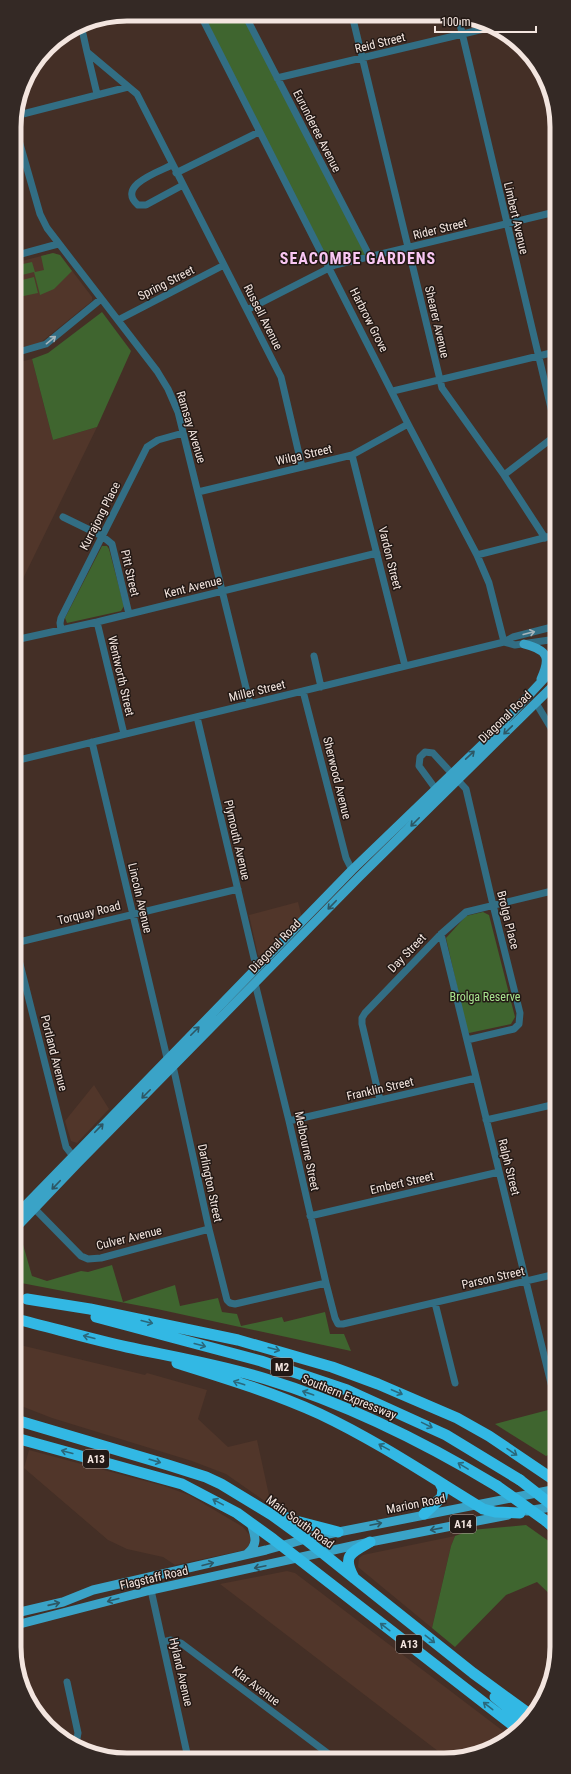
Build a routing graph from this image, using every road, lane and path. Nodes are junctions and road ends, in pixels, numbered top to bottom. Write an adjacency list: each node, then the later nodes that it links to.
1 (204, 21): 14 (street, Harbrow Grove)
2 (248, 21): 10 (street, Eurunderee Avenue)
3 (353, 21): 9 (street, Shearer Avenue)
4 (459, 22): 7 (street, Limbert Avenue)
5 (483, 29): 7 (street, Reid Street)
6 (82, 31): 8 (street)
7 (462, 34): 9 (street, Reid Street); 21 (street, Limbert Avenue)
8 (87, 52): 11 (street, Russell Avenue); 12 (street)
9 (362, 59): 10 (street, Reid Street); 23 (street, Shearer Avenue)
10 (277, 78): 25 (street, Eurunderee Avenue)
11 (128, 88): 12 (street); 17 (street, Russell Avenue)
12 (97, 94): 13 (street)
13 (22, 114)
14 (259, 132): 18 (street); 27 (street, Harbrow Grove)
15 (21, 152): 16 (street, Ramsay Avenue)
16 (22, 156): 22 (street, Ramsay Avenue)
17 (172, 164): 18 (street, Russell Avenue); 19 (street)
18 (176, 173): 19 (street, Russell Avenue)
19 (183, 185): 26 (street, Russell Avenue)
20 (550, 213): 21 (street, Rider Street)
21 (506, 224): 23 (street, Rider Street); 33 (street, Limbert Avenue)
22 (58, 244): 24 (street); 28 (street, Ramsay Avenue)
23 (409, 248): 25 (street, Rider Street); 34 (street, Shearer Avenue)
24 (21, 254)
25 (370, 257): 27 (street, Rider Street)
26 (224, 265): 29 (street, Russell Avenue); 30 (street, Spring Street)
27 (330, 268): 29 (street, Rider Street); 35 (street, Harbrow Grove)
28 (101, 299): 30 (street, Ramsay Avenue); 31 (street, one-way to 28)
29 (247, 310): 41 (street, Russell Avenue)
30 (118, 320): 38 (street, Ramsay Avenue)
31 (21, 351)
32 (550, 353): 33 (street)
33 (539, 356): 34 (street); 36 (street, Limbert Avenue)
34 (440, 380): 35 (street); 42 (street, Shearer Avenue)
35 (393, 391): 37 (street, Harbrow Grove)
36 (550, 403)
37 (408, 424): 40 (street, Wilga Street); 49 (street, Harbrow Grove)
38 (183, 433): 43 (street, Ramsay Avenue); 45 (street, Kurrajong Place)
39 (550, 440): 42 (street)
40 (352, 455): 41 (street, Wilga Street); 48 (street, Vardon Street)
41 (302, 467): 43 (street, Wilga Street)
42 (504, 475): 47 (street, Shearer Avenue)
43 (198, 492): 50 (street, Ramsay Avenue)
44 (63, 517): 45 (street, Pitt Street)
45 (102, 536): 51 (street, Pitt Street); 54 (street, Kurrajong Place)
46 (550, 536): 47 (street)
47 (545, 538): 49 (street)
48 (377, 553): 50 (street, Kent Avenue); 60 (street, Vardon Street)
49 (478, 555): 57 (street, Harbrow Grove)
50 (222, 591): 51 (street, Kent Avenue); 68 (street, Ramsay Avenue)
51 (129, 614): 52 (street, Kent Avenue)
52 (97, 622): 54 (street, Kent Avenue); 71 (street, Wentworth Street)
53 (550, 628): 57 (street, Miller Street, one-way to 53)
54 (61, 630): 55 (street, Kent Avenue)
55 (21, 639)
56 (550, 639): 58 (street, Miller Street)
57 (504, 642): 58 (street, Miller Street); 60 (street, Miller Street)
58 (524, 644): 62 (main road)
59 (314, 656): 63 (street)
60 (405, 666): 63 (street, Miller Street)
61 (550, 672): 62 (main road, Diagonal Road)
62 (540, 682): 66 (main road, Diagonal Road)
63 (321, 686): 65 (street, Miller Street)
64 (550, 689): 67 (main road, Diagonal Road)
65 (303, 691): 68 (street, Miller Street); 76 (street, Sherwood Avenue)
66 (528, 695): 67 (main road); 74 (main road, Diagonal Road, one-way to 66)
67 (536, 703): 70 (street); 74 (main road, Diagonal Road, one-way to 74)
68 (250, 704): 69 (street, Miller Street)
69 (197, 717): 71 (street, Miller Street); 78 (street, Plymouth Avenue)
70 (550, 726)
71 (124, 734): 72 (street, Miller Street)
72 (92, 742): 73 (street, Miller Street); 81 (street, Lincoln Avenue)
73 (21, 760)
74 (454, 776): 75 (main road, Diagonal Road); 75 (street); 77 (main road, Diagonal Road, one-way to 77); 80 (street, Brolga Place)
75 (435, 788): 76 (main road, Diagonal Road)
76 (352, 870): 77 (main road); 85 (main road, Diagonal Road)
77 (359, 877): 86 (main road, Diagonal Road, one-way to 86)
78 (238, 889): 81 (street, Torquay Road); 85 (street, Plymouth Avenue)
79 (550, 891): 80 (street, Day Street)
80 (493, 905): 82 (street, Day Street); 87 (street, Brolga Place)
81 (133, 914): 83 (street, Torquay Road); 88 (street, Lincoln Avenue)
82 (441, 934): 87 (street, Ralph Street); 91 (street, Day Street)
83 (21, 942)
84 (21, 967): 95 (street, Portland Avenue)
85 (259, 967): 86 (main road, Diagonal Road)
86 (252, 980): 88 (main road, Diagonal Road, one-way to 86); 89 (main road, Diagonal Road); 94 (street, Melbourne Street)
87 (467, 1040): 90 (street, Ralph Street)
88 (167, 1058): 89 (main road); 95 (main road, Diagonal Road, one-way to 88)
89 (173, 1066): 95 (main road, Diagonal Road, one-way to 95); 101 (street, Darlington Street)
90 (476, 1078): 91 (street, Franklin Street); 93 (street, Ralph Street)
91 (380, 1100): 94 (street, Franklin Street)
92 (550, 1105): 93 (street)
93 (486, 1120): 96 (street, Ralph Street)
94 (289, 1121): 99 (street, Melbourne Street)
95 (75, 1159): 97 (main road, Diagonal Road)
96 (499, 1172): 99 (street, Embert Street); 103 (street, Ralph Street)
97 (31, 1205): 98 (main road, Diagonal Road); 100 (main road, Diagonal Road); 101 (street, Culver Avenue)
98 (21, 1212)
99 (310, 1216): 104 (street, Melbourne Street)
100 (21, 1220)
101 (209, 1228): 104 (street, Darlington Street)
102 (550, 1276): 103 (street, Parson Street)
103 (525, 1282): 106 (street, Parson Street); 110 (street, Ralph Street)
104 (326, 1283): 108 (street, Melbourne Street)
105 (21, 1298): 116 (highway, one-way to 116); 120 (highway, Southern Expressway / M2, one-way to 120, bridge)
106 (435, 1303): 108 (street, Parson Street); 111 (street)
107 (21, 1320): 109 (highway, Southern Expressway / M2, one-way to 107)
108 (338, 1324)
109 (127, 1347): 117 (highway, M2, one-way to 109); 126 (highway, Southern Expressway / M2, one-way to 109, bridge)
110 (550, 1380)
111 (455, 1382)
112 (21, 1416): 114 (highway)
113 (21, 1421): 114 (highway, Main South Road / A13)
114 (27, 1423): 122 (highway, Main South Road / A13, one-way to 122)
115 (21, 1439): 125 (highway, A13, one-way to 115)
116 (550, 1477)
117 (440, 1483): 119 (highway, M2); 124 (highway)
118 (550, 1490): 119 (main road, Marion Road / A14)
119 (475, 1504): 123 (highway); 124 (main road, Marion Road / A14)
120 (550, 1504)
121 (550, 1507): 123 (main road, A14)
122 (264, 1511): 127 (highway, A13); 128 (highway, Main South Road / A13)
123 (520, 1513): 129 (main road, A14, one-way to 129)
124 (424, 1514): 127 (main road, Marion Road / A14, one-way to 124)
125 (251, 1523): 130 (highway, A13); 132 (main road)
126 (550, 1525)
127 (338, 1532): 128 (main road, Marion Road / A14)
128 (305, 1539): 130 (main road, Marion Road); 131 (highway, Main South Road / A13)
129 (370, 1542): 131 (main road, A14); 135 (highway)
130 (281, 1546): 132 (main road, Flagstaff Road); 133 (highway, A13)
131 (322, 1554): 133 (main road, A14); 135 (highway, Main South Road / A13)
132 (246, 1555): 134 (main road, Flagstaff Road, one-way to 132)
133 (298, 1559): 137 (main road, Flagstaff Road, one-way to 137); 145 (highway, A13, one-way to 133)
134 (158, 1576): 136 (main road, Flagstaff Road); 137 (main road)
135 (355, 1580): 141 (highway, Main South Road / A13, one-way to 141)
136 (137, 1581): 137 (main road); 138 (main road, Flagstaff Road, one-way to 136)
137 (151, 1590): 139 (main road, Flagstaff Road, one-way to 139); 140 (street, Hyland Avenue)
138 (21, 1612)
139 (21, 1624)
140 (163, 1642): 147 (street, Hyland Avenue); 148 (street, Klar Avenue)
141 (473, 1673): 143 (highway, Main South Road / A13); 144 (highway)
142 (67, 1682): 146 (street)
143 (527, 1713)
144 (522, 1719)
145 (514, 1727)
146 (76, 1740)
147 (187, 1753)
148 (327, 1753)

